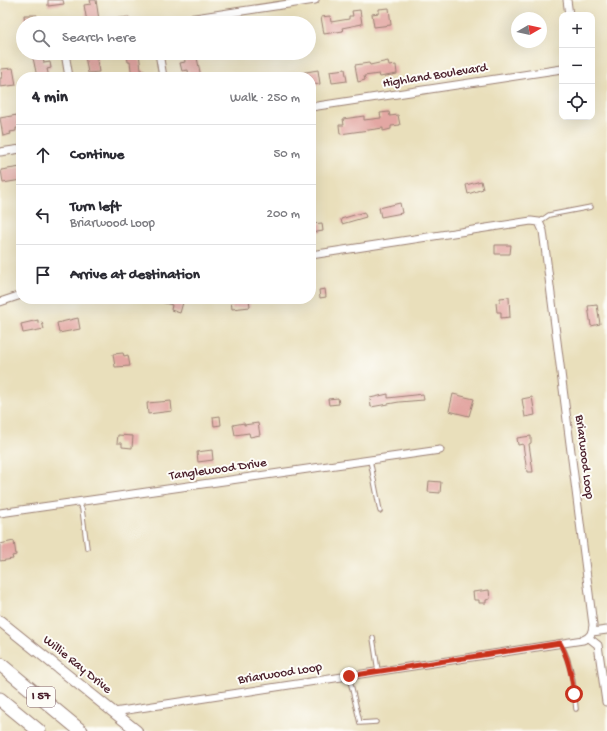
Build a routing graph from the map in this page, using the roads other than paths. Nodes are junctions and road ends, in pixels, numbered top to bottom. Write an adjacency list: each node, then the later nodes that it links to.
1 (315, 0): 4 (street)
2 (567, 0): 3 (street)
3 (569, 12)
4 (209, 16)
5 (66, 60): 8 (street)
6 (160, 60): 9 (street)
7 (559, 69): 10 (street, Highland Boulevard)
8 (68, 72)
9 (162, 72)
10 (316, 106)
11 (16, 150): 12 (street)
12 (0, 152)
13 (591, 207): 14 (lane)
14 (539, 222): 15 (street); 26 (street, Briarwood Loop)
15 (316, 254)
16 (16, 297): 17 (street)
17 (0, 302)
18 (440, 450): 19 (street, Tanglewood Drive)
19 (370, 460): 20 (street, Tanglewood Drive); 21 (lane)
20 (78, 502): 22 (street, Tanglewood Drive); 23 (lane)
21 (380, 511)
22 (0, 513)
23 (87, 548)
24 (0, 621): 35 (street, Willie Ray Drive)
25 (607, 630): 26 (street)
26 (590, 635): 28 (street, Briarwood Loop); 33 (street)
27 (374, 638): 30 (lane)
28 (560, 643): 30 (street, Briarwood Loop); 34 (lane)
29 (0, 664): 38 (highway, I 57)
30 (378, 672): 31 (street, Briarwood Loop)
31 (349, 676): 35 (street, Briarwood Loop); 36 (lane)
32 (0, 699): 37 (highway, I 57)
33 (606, 702)
34 (576, 709)
35 (114, 712): 39 (street, Willie Ray Drive)
36 (376, 722)
37 (39, 731)
38 (82, 731)
39 (137, 731)

